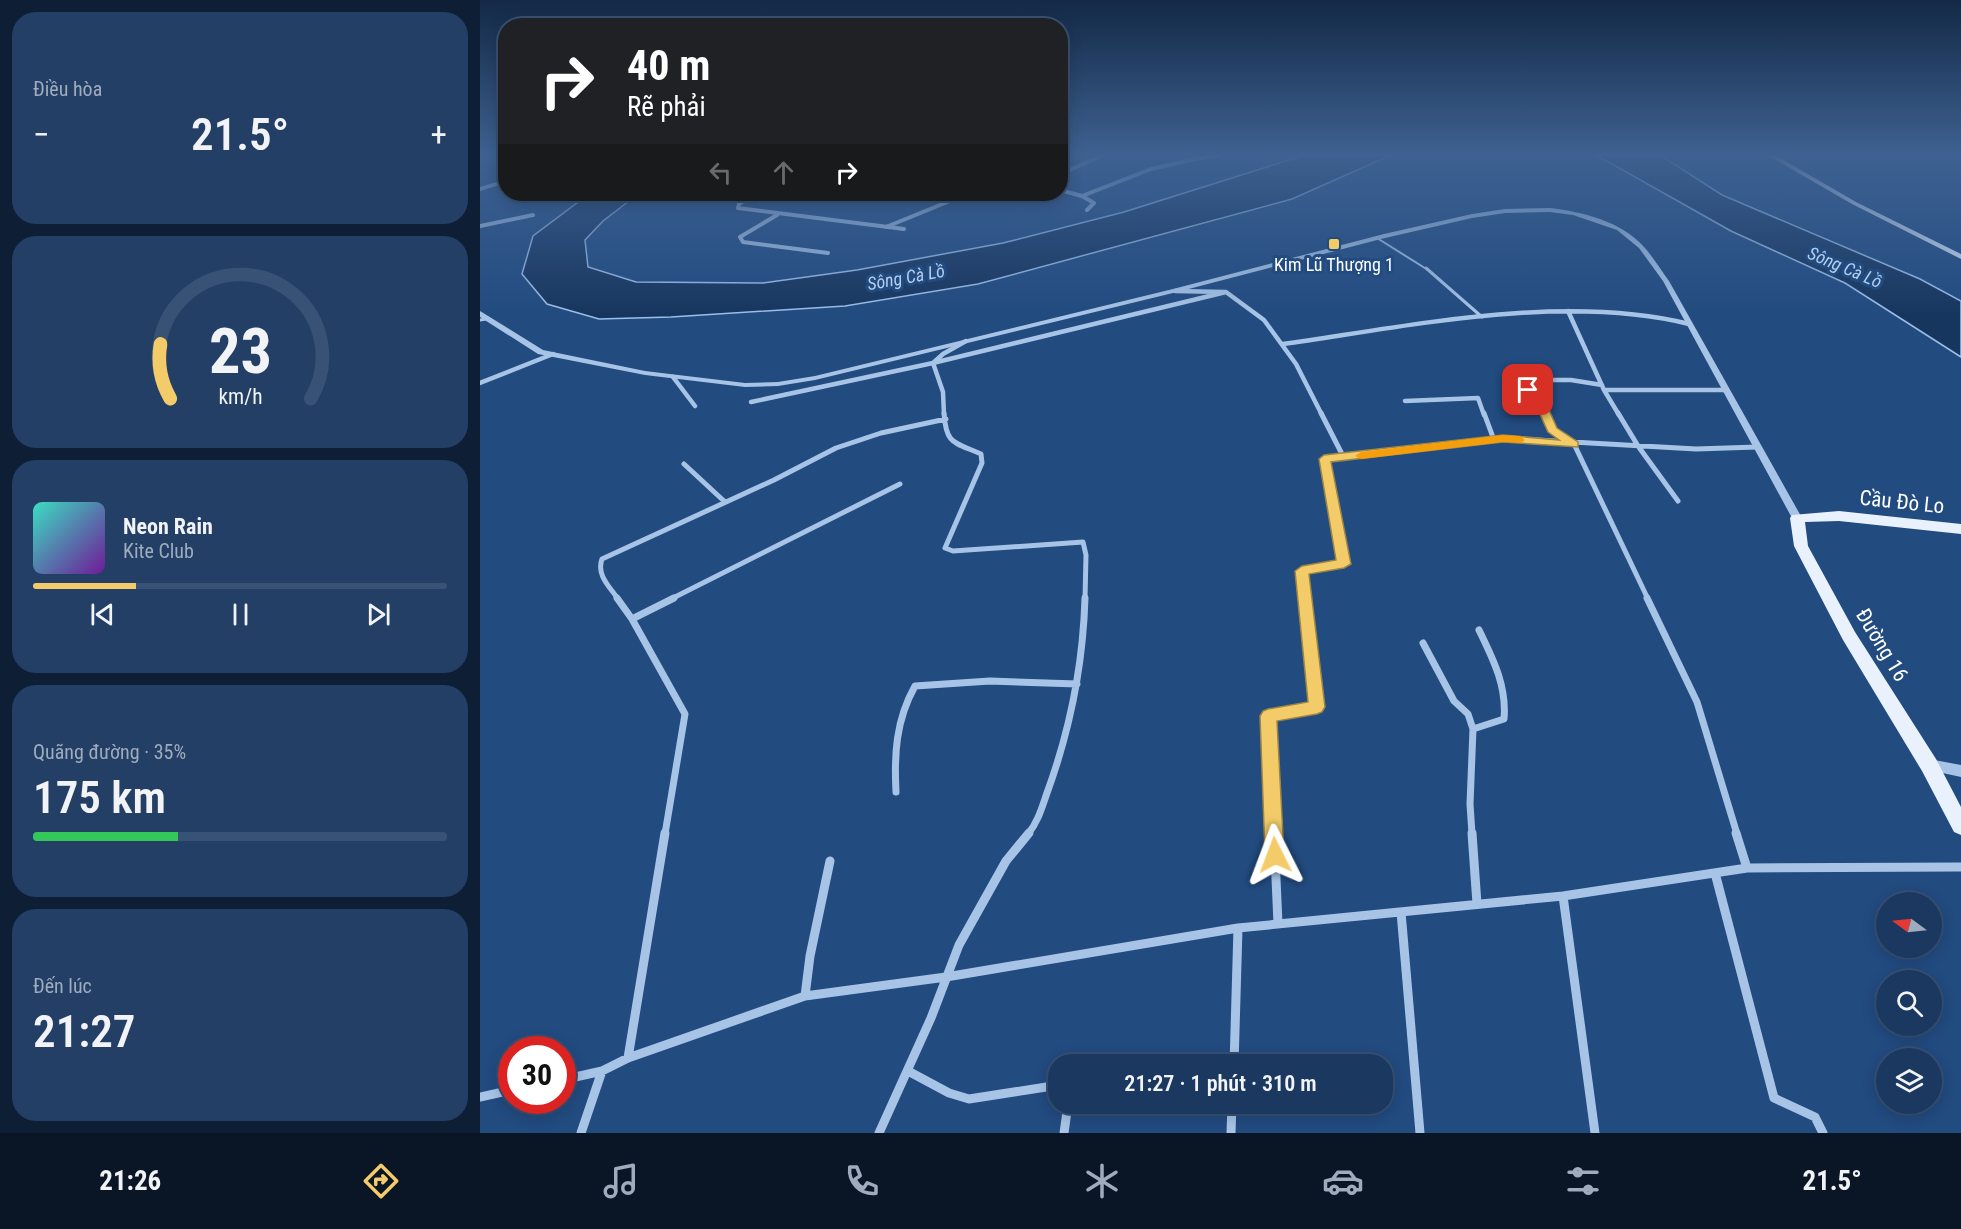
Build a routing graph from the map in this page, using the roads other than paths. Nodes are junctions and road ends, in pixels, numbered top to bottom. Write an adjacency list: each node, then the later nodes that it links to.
1 (738, 208): 5 (street)
2 (933, 208): 7 (street)
3 (1864, 208): 11 (main road)
4 (533, 215): 6 (street)
5 (778, 215): 7 (street); 10 (street)
6 (480, 226)
7 (885, 227): 8 (street)
8 (904, 229)
9 (1377, 238): 12 (street); 16 (lane); 17 (street)
10 (828, 253)
11 (1961, 257)
12 (1175, 291): 13 (street); 18 (street)
13 (1226, 291): 19 (street); 21 (street)
14 (1568, 311): 16 (street); 17 (street); 24 (street)
15 (482, 317): 20 (street)
16 (1482, 317): 19 (street)
17 (1689, 324): 25 (street)
18 (969, 339): 21 (street); 22 (street)
19 (1283, 344): 34 (street)
20 (553, 354): 22 (street); 23 (street)
21 (933, 363): 27 (street); 29 (street)
22 (673, 377): 28 (street)
23 (480, 383)
24 (1603, 387): 25 (street); 31 (street); 32 (street)
25 (1726, 390): 33 (street)
26 (1405, 401): 30 (street)
27 (751, 402)
28 (695, 406)
29 (946, 419): 38 (street); 44 (street)
30 (1494, 440): 31 (street); 34 (street)
31 (1574, 444): 32 (street); 52 (street)
32 (1638, 446): 33 (street); 37 (street)
33 (1757, 447): 39 (street)
34 (1344, 458): 57 (street)
35 (684, 464): 38 (street)
36 (900, 484): 41 (street)
37 (1678, 501)
38 (725, 502): 41 (street)
39 (1797, 518): 40 (main road, Cầu Đò Lo); 46 (main road, Đường 16)
40 (1961, 529)
41 (632, 619): 62 (street)
42 (1479, 630): 45 (street)
43 (1423, 643): 45 (street)
44 (1077, 684): 48 (street); 59 (street)
45 (1473, 729): 55 (street)
46 (1929, 765): 47 (street); 49 (main road, Đường 16)
47 (1961, 771)
48 (896, 792)
49 (1961, 826)
50 (831, 861): 60 (street)
51 (1961, 867): 52 (street)
52 (1747, 868): 53 (street)
53 (1715, 873): 54 (street); 77 (street)
54 (1563, 896): 55 (street); 76 (street)
55 (1477, 904): 56 (street)
56 (1401, 912): 57 (street); 75 (street)
57 (1278, 924): 58 (street)
58 (1238, 928): 59 (street); 61 (street)
59 (946, 977): 60 (street); 64 (street)
60 (805, 996): 62 (street)
61 (1234, 1054)
62 (628, 1058): 63 (street)
63 (602, 1071): 65 (street); 71 (street)
64 (908, 1071): 66 (street); 72 (street)
65 (576, 1077)
66 (1048, 1087)
67 (498, 1093): 68 (street)
68 (480, 1097)
69 (1067, 1114): 73 (street)
70 (1232, 1114): 74 (street)
71 (581, 1133)
72 (879, 1133)
73 (1064, 1133)
74 (1231, 1133)
75 (1420, 1133)
76 (1594, 1133)
77 (1822, 1133)

